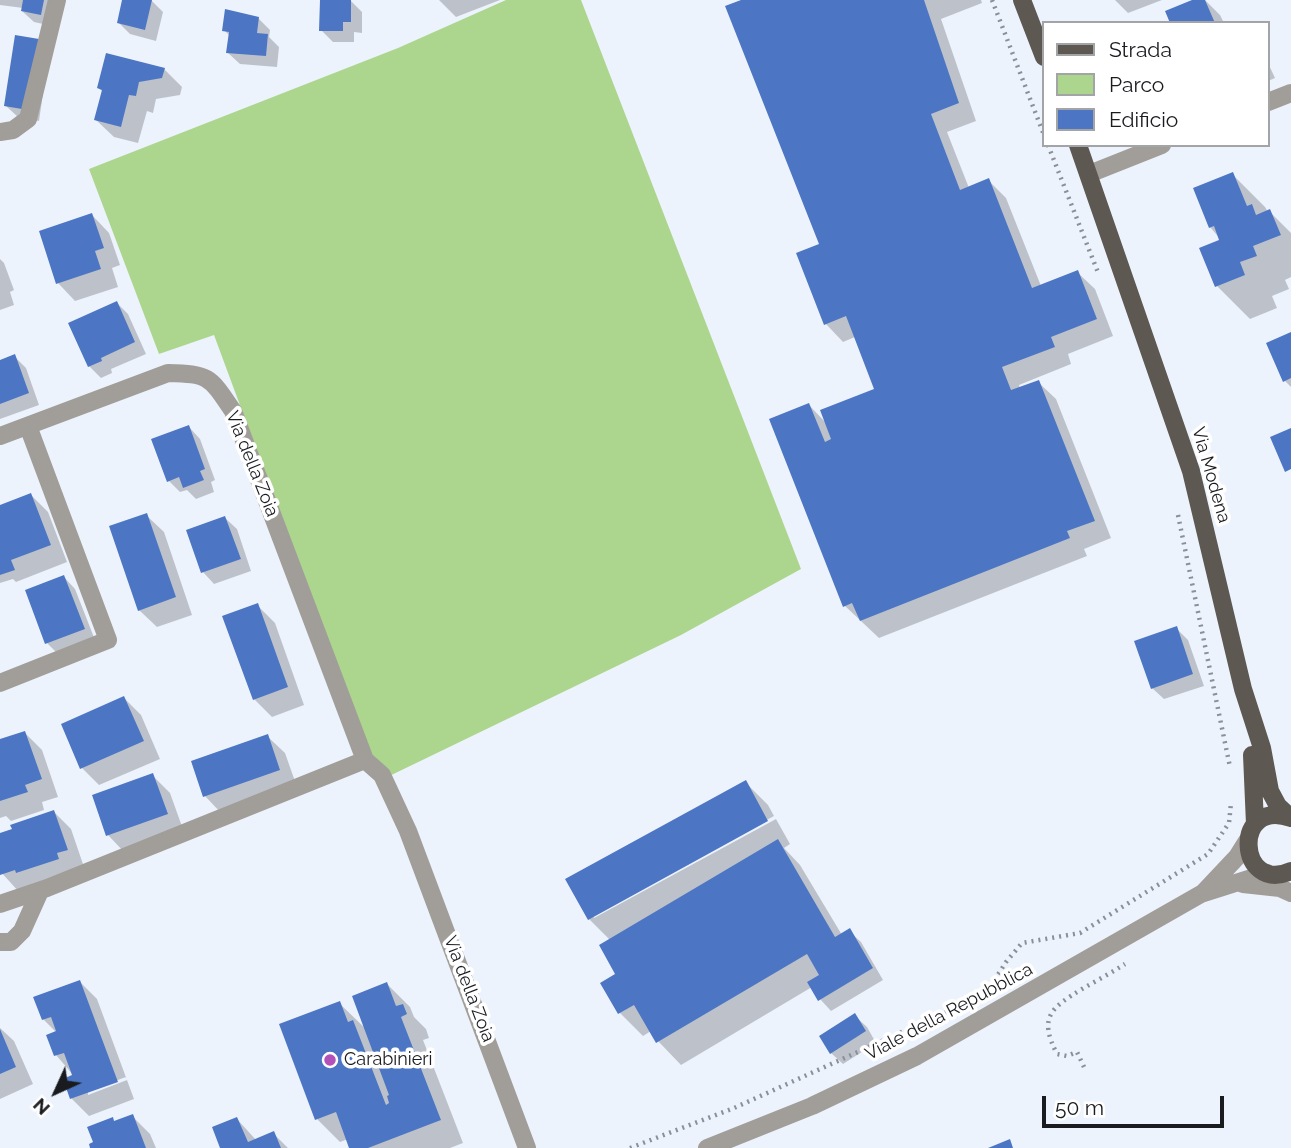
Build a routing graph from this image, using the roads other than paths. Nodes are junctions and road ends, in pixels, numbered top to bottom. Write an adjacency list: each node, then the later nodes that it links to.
1 (57, 0): 6 (street)
2 (1022, 0): 3 (main road)
3 (1042, 52)
4 (1291, 93): 5 (street)
5 (1270, 101)
6 (0, 132)
7 (1079, 147): 9 (main road, Via Modena)
8 (1157, 147): 9 (street)
9 (1089, 174): 13 (main road, Via Modena)
10 (28, 426): 11 (street, Via della Zoia); 12 (street); 14 (street, Via della Zoia)
11 (0, 436)
12 (0, 683)
13 (1243, 689): 15 (main road, Via Modena); 16 (main road)
14 (365, 760): 20 (street); 25 (street, Via della Zoia)
15 (1291, 817): 16 (main road)
16 (1255, 824): 17 (main road)
17 (1247, 841): 18 (main road); 22 (street, Viale della Repubblica)
18 (1281, 875): 19 (street, Viale della Repubblica)
19 (1236, 883): 21 (street, Viale della Repubblica); 22 (street, Viale della Repubblica)
20 (40, 891): 23 (street); 24 (street)
21 (1291, 892)
22 (1196, 897): 26 (street, Viale della Repubblica)
23 (0, 904)
24 (0, 942)
25 (527, 1148)
26 (707, 1148)

